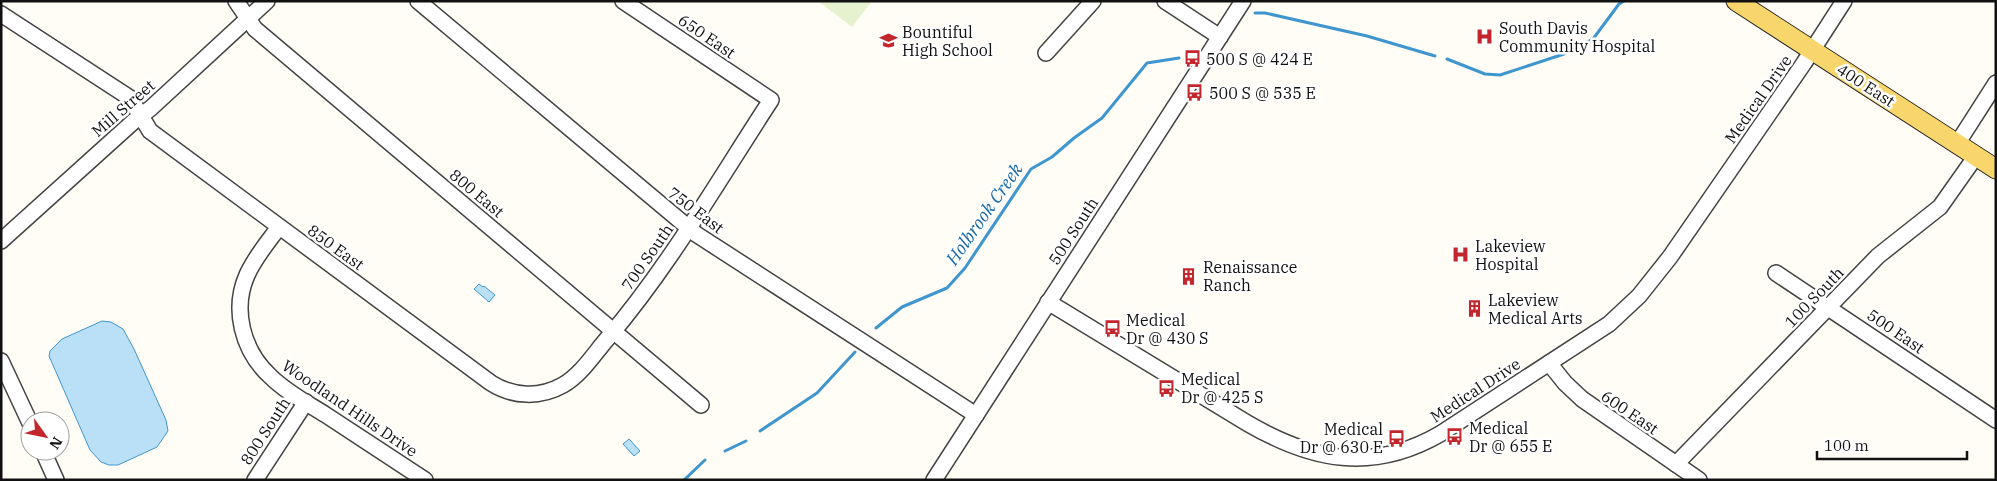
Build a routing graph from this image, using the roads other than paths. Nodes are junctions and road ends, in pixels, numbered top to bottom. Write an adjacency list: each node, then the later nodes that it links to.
1 (236, 1): 11 (street, 800 East)
2 (267, 1): 11 (street, Mill Street)
3 (418, 1): 22 (street, 750 East)
4 (624, 1): 16 (street, 650 East)
5 (1093, 1): 14 (street)
6 (1165, 1): 12 (street)
7 (1242, 1): 12 (street, 500 South)
8 (1736, 1): 13 (main road, 400 East)
9 (1844, 1): 13 (street, Medical Drive)
10 (1, 14): 17 (street, 850 East)
11 (248, 18): 17 (street, Mill Street); 27 (street, 800 East)
12 (1220, 36): 25 (street, 500 South)
13 (1812, 50): 18 (main road, 400 East); 29 (street, Medical Drive)
14 (1046, 53)
15 (1996, 83): 18 (street)
16 (770, 100): 22 (street, 700 South)
17 (142, 115): 21 (street, 850 East); 23 (street, Mill Street)
18 (1956, 144): 19 (main road, 400 East)
19 (1976, 156): 20 (main road, 400 East); 26 (street, 100 South)
20 (1996, 169)
21 (279, 227): 30 (street, 850 East); 31 (street, Woodland Hills Drive)
22 (688, 228): 27 (street, 700 South); 34 (street, 750 East)
23 (1, 241)
24 (1776, 273): 26 (street, 500 East)
25 (1048, 302): 29 (street, Medical Drive); 34 (street, 500 South)
26 (1828, 307): 35 (street, 500 East); 37 (street, 100 South)
27 (614, 331): 30 (street, 700 South); 32 (street, 800 East)
28 (1, 361): 33 (street)
29 (1549, 363): 37 (street, 600 East)
30 (519, 394)
31 (306, 402): 39 (street, 800 South); 40 (street, Woodland Hills Drive)
32 (701, 405)
33 (24, 411)
34 (976, 414): 41 (street, 500 South)
35 (1996, 420)
36 (47, 461): 38 (street)
37 (1676, 464): 42 (street, 600 East)
38 (56, 480)
39 (254, 480)
40 (425, 480)
41 (934, 480)
42 (1700, 480)

